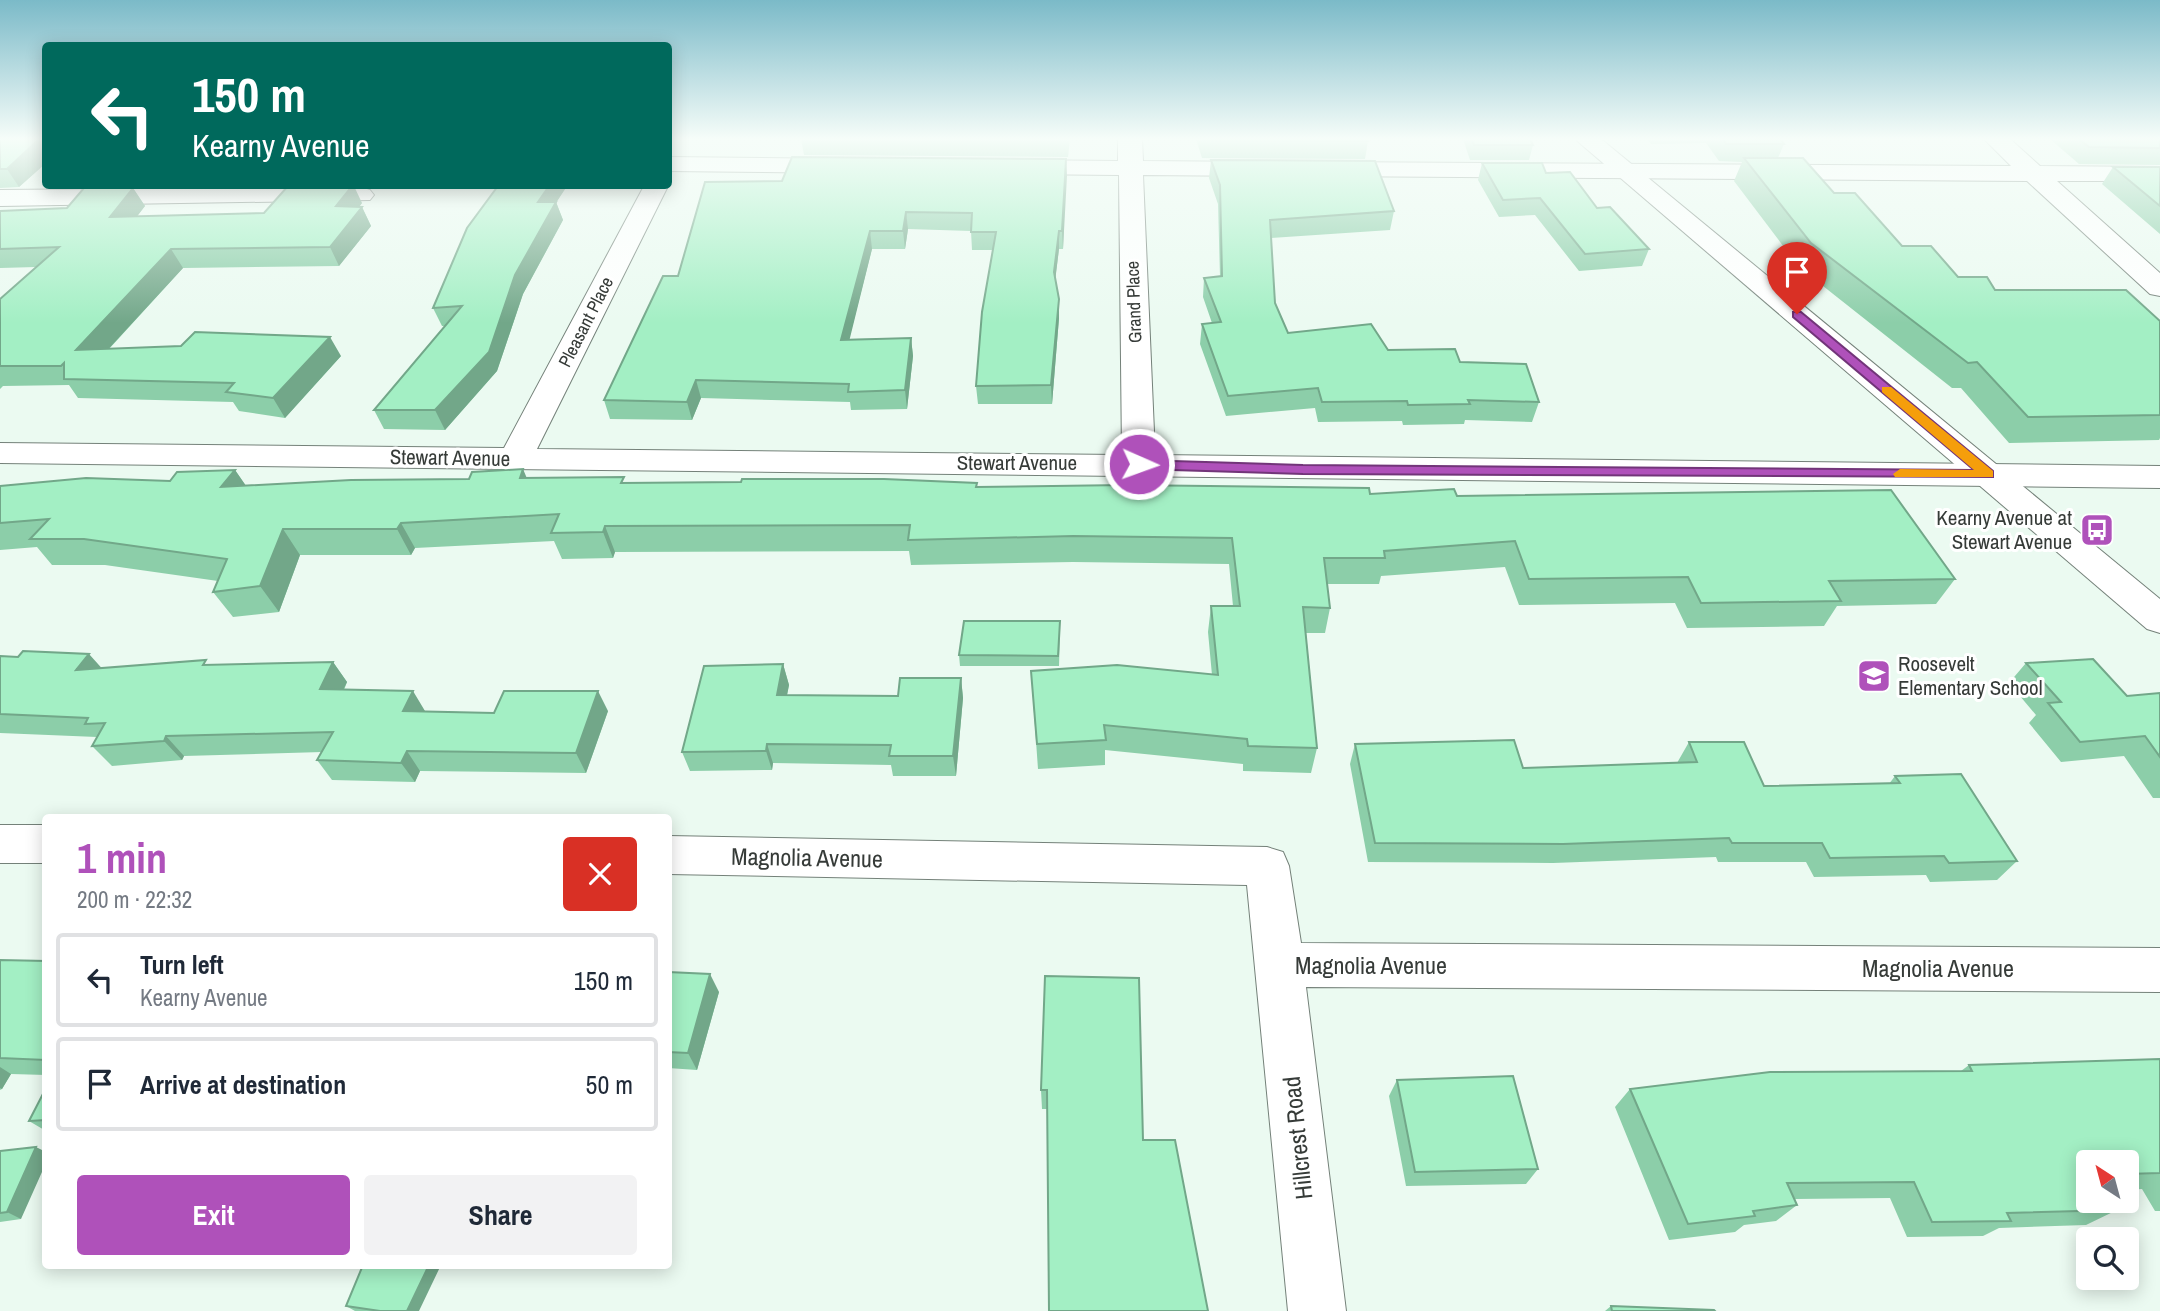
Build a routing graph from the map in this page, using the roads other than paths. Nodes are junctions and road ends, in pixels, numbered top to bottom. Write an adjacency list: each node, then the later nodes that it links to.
1 (649, 200): 7 (street, Pleasant Place)
2 (1132, 200): 8 (street, Grand Place)
3 (1661, 200): 9 (street)
4 (2064, 200): 5 (street)
5 (2160, 288)
6 (0, 453): 7 (street, Stewart Avenue)
7 (515, 459): 8 (street, Stewart Avenue)
8 (1139, 464): 9 (street, Stewart Avenue)
9 (1988, 474): 10 (street, Stewart Avenue); 11 (street)
10 (2160, 477)
11 (2160, 619)
12 (0, 844): 13 (street)
13 (42, 844)
14 (672, 856): 15 (street, Magnolia Avenue)
15 (1280, 965): 16 (street, Magnolia Avenue); 17 (street, Hillcrest Road)
16 (2160, 970)
17 (1317, 1311)

